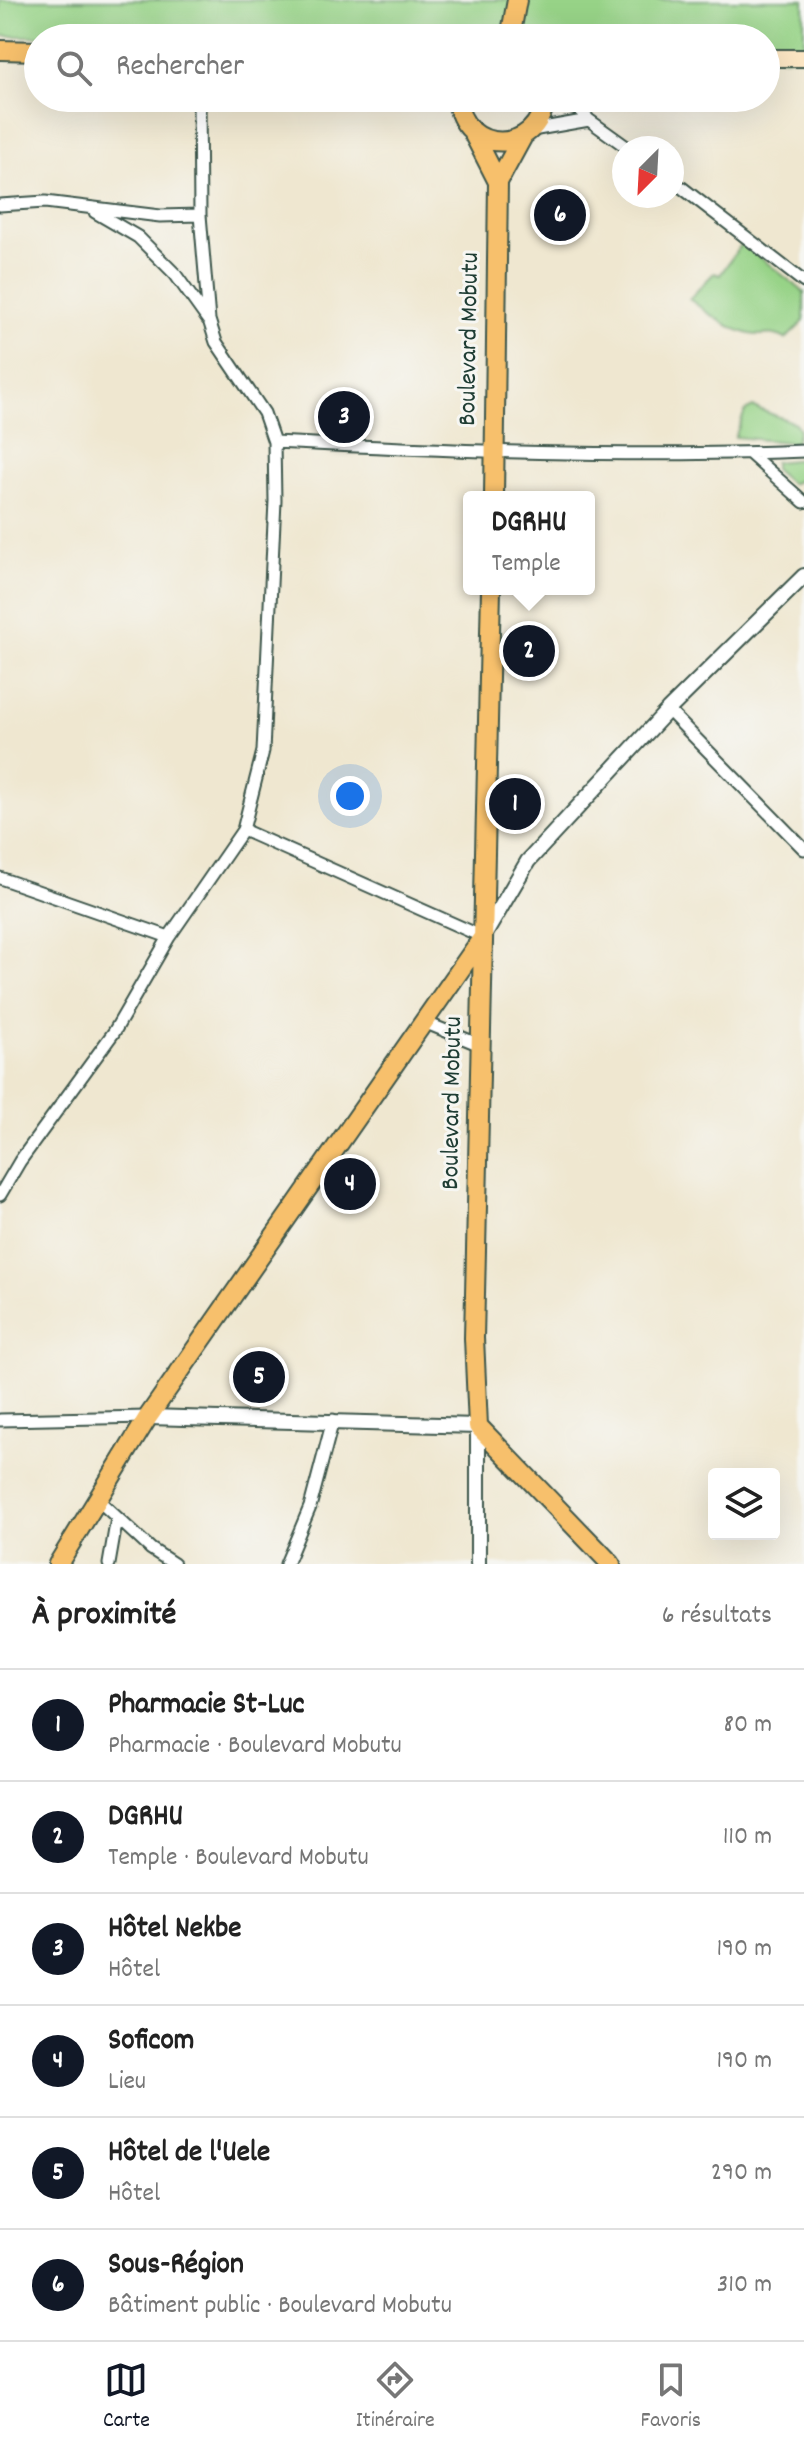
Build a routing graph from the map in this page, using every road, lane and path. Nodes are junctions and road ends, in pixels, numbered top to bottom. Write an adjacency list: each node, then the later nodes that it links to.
1 (517, 0): 2 (main road)
2 (513, 24)
3 (0, 50): 4 (main road)
4 (24, 51)
5 (780, 58): 6 (main road)
6 (804, 58)
7 (199, 112): 19 (street)
8 (460, 112): 12 (main road)
9 (543, 112): 13 (main road)
10 (581, 112): 11 (street)
11 (589, 120): 13 (street); 14 (street)
12 (472, 131): 13 (main road); 15 (main road)
13 (528, 133): 15 (main road)
14 (612, 137)
15 (498, 182): 24 (main road, Boulevard Mobutu)
16 (684, 189): 20 (street)
17 (0, 205): 18 (street)
18 (90, 210): 19 (street); 21 (street)
19 (200, 215): 21 (street)
20 (804, 282)
21 (209, 320): 22 (street)
22 (274, 442): 24 (street); 31 (street)
23 (804, 451): 25 (street)
24 (495, 453): 25 (street); 26 (main road, Boulevard Mobutu)
25 (749, 453): 27 (street)
26 (494, 491)
27 (804, 502)
28 (804, 576): 30 (street)
29 (491, 595): 35 (main road, Boulevard Mobutu)
30 (668, 710): 32 (street); 35 (street)
31 (243, 830): 34 (street); 35 (street)
32 (802, 843)
33 (0, 878): 34 (street)
34 (169, 937): 38 (street)
35 (483, 937): 36 (main road); 37 (main road, Boulevard Mobutu)
36 (424, 1022): 37 (street); 39 (main road)
37 (480, 1045): 42 (main road, Boulevard Mobutu)
38 (0, 1195)
39 (148, 1417): 40 (street); 41 (street); 43 (main road)
40 (0, 1420)
41 (333, 1420): 42 (street); 48 (street)
42 (478, 1426): 49 (street); 50 (main road)
43 (97, 1499): 44 (street); 45 (main road)
44 (117, 1518): 46 (street); 47 (street)
45 (58, 1564)
46 (109, 1564)
47 (174, 1564)
48 (286, 1564)
49 (478, 1564)
50 (611, 1564)

